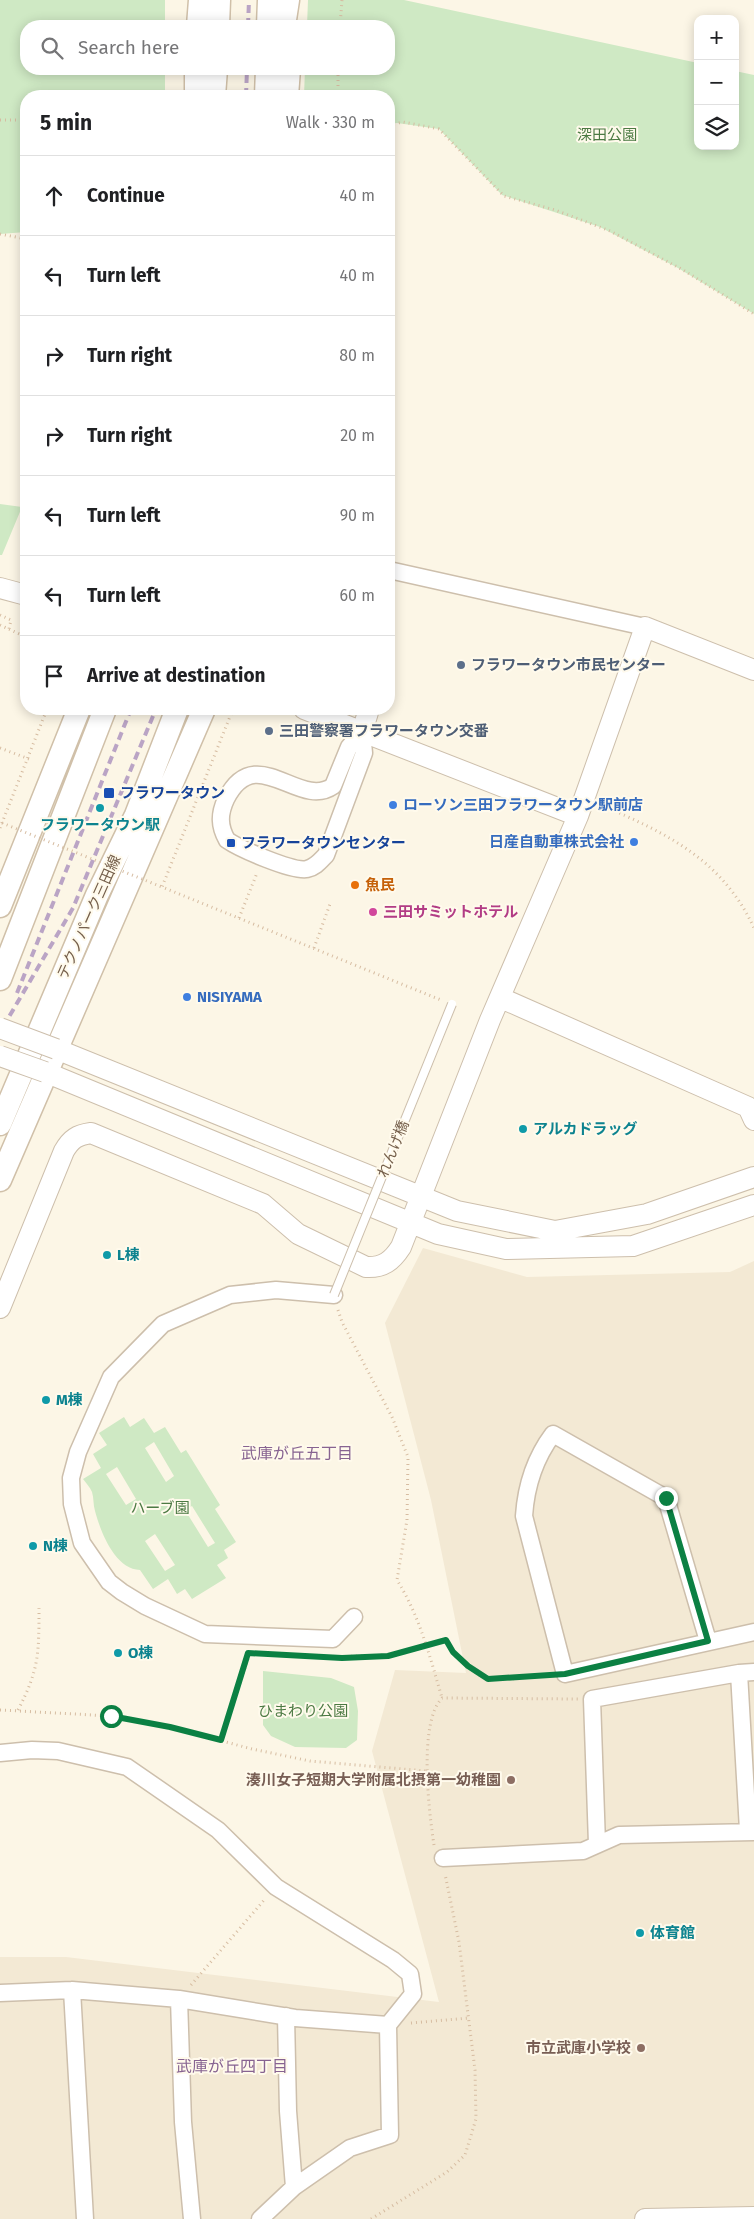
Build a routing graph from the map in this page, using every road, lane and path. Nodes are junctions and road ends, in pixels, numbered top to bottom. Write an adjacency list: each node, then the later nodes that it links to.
1 (200, 0): 7 (main road)
2 (204, 0): 8 (main road)
3 (219, 0): 9 (main road)
4 (269, 0): 10 (main road)
5 (288, 0): 11 (main road); 12 (main road)
6 (342, 0): 13 (path)
7 (198, 20)
8 (205, 20)
9 (218, 20)
10 (268, 20)
11 (285, 20)
12 (290, 20)
13 (340, 20)
14 (196, 75): 20 (main road)
15 (207, 75): 21 (main road)
16 (216, 75): 22 (main road)
17 (267, 75): 23 (main road)
18 (289, 75): 24 (main road)
19 (338, 75): 25 (path)
20 (196, 90)
21 (208, 90)
22 (214, 90)
23 (266, 90)
24 (288, 90)
25 (338, 90)
26 (0, 120): 27 (path)
27 (20, 120)
28 (395, 124): 31 (path)
29 (0, 234): 30 (path)
30 (20, 238)
31 (754, 314)
32 (395, 571): 37 (street)
33 (0, 588): 34 (street)
34 (20, 593)
35 (0, 615): 38 (path)
36 (0, 625): 38 (path)
37 (645, 627): 40 (street); 52 (street)
38 (8, 629): 39 (path)
39 (20, 634)
40 (754, 670)
41 (45, 715): 51 (path)
42 (77, 715): 58 (main road)
43 (103, 715): 62 (main road)
44 (175, 715): 70 (main road, テクノパーク三田線)
45 (201, 715): 66 (main road)
46 (230, 715): 56 (path)
47 (319, 715): 49 (street)
48 (367, 715): 49 (street)
49 (362, 732): 49 (street); 52 (street)
50 (0, 748): 51 (path)
51 (29, 759): 53 (path)
52 (581, 807): 60 (path); 63 (street)
53 (2, 823): 54 (path, bridge); 56 (path, bridge)
54 (0, 828)
55 (257, 873): 59 (path)
56 (162, 887): 59 (path)
57 (330, 904): 61 (path)
58 (0, 906)
59 (239, 918): 61 (path)
60 (754, 928)
61 (314, 948): 64 (path)
62 (0, 978)
63 (501, 998): 69 (street); 73 (street)
64 (452, 1004): 76 (lane, れんげ橋, bridge)
65 (0, 1028): 66 (street, bridge)
66 (56, 1049): 68 (main road); 73 (street)
67 (0, 1056): 68 (street, bridge)
68 (45, 1072): 72 (main road); 75 (street)
69 (754, 1120)
70 (0, 1124)
71 (754, 1178): 73 (street)
72 (0, 1180)
73 (421, 1197): 75 (street)
74 (754, 1205): 75 (street)
75 (411, 1222): 77 (street)
76 (334, 1295): 79 (street); 82 (path)
77 (0, 1308)
78 (39, 1608): 90 (path)
79 (354, 1617)
80 (754, 1632): 81 (street)
81 (708, 1641): 86 (street); 86 (street)
82 (427, 1644): 84 (path); 86 (path); 87 (path)
83 (258, 1654): 91 (path)
84 (323, 1657)
85 (746, 1672): 88 (street); 94 (street)
86 (565, 1674)
87 (442, 1698): 88 (path); 93 (path)
88 (592, 1699): 95 (street)
89 (0, 1710): 90 (path)
90 (18, 1710): 91 (path)
91 (221, 1740): 93 (path)
92 (0, 1753): 103 (street)
93 (426, 1771): 96 (path)
94 (751, 1831): 95 (street)
95 (598, 1844): 96 (street)
96 (442, 1858): 102 (path)
97 (254, 1911): 100 (path)
98 (72, 1990): 99 (street); 100 (street); 106 (street)
99 (0, 1992)
100 (180, 1999): 101 (street); 107 (street)
101 (286, 2016): 103 (street); 104 (street)
102 (468, 2018): 103 (path); 109 (path)
103 (388, 2025): 104 (street)
104 (294, 2187): 108 (street)
105 (754, 2217): 110 (street)
106 (85, 2219)
107 (192, 2219)
108 (260, 2219)
109 (371, 2219)
110 (645, 2219)

